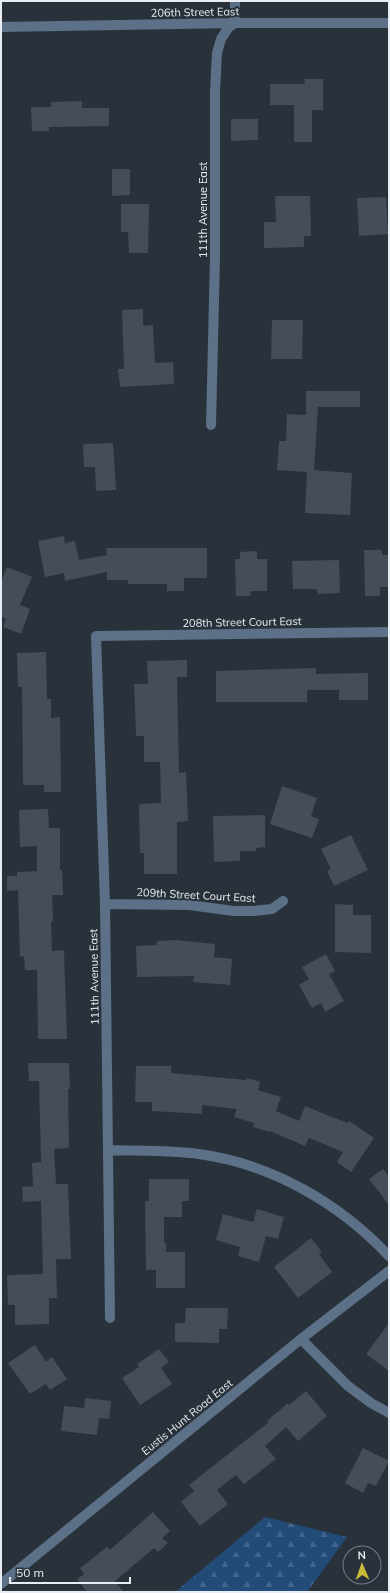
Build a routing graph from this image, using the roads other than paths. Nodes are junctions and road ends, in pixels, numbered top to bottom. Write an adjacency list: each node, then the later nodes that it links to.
1 (235, 1): 2 (street)
2 (235, 23): 3 (street, 206th Street East); 4 (street, 206th Street East); 5 (street, 111th Avenue East)
3 (389, 23)
4 (1, 27)
5 (211, 424)
6 (389, 632): 7 (street, 208th Street Court East)
7 (96, 636): 9 (street, 111th Avenue East)
8 (283, 901): 9 (street, 209th Street Court East)
9 (105, 904): 10 (street, 111th Avenue East)
10 (108, 1150): 11 (street); 13 (street, 111th Avenue East)
11 (389, 1256)
12 (389, 1271): 14 (street, Eustis Hunt Road East)
13 (110, 1318)
14 (301, 1339): 15 (street); 16 (street, Eustis Hunt Road East)
15 (389, 1413)
16 (1, 1584)

